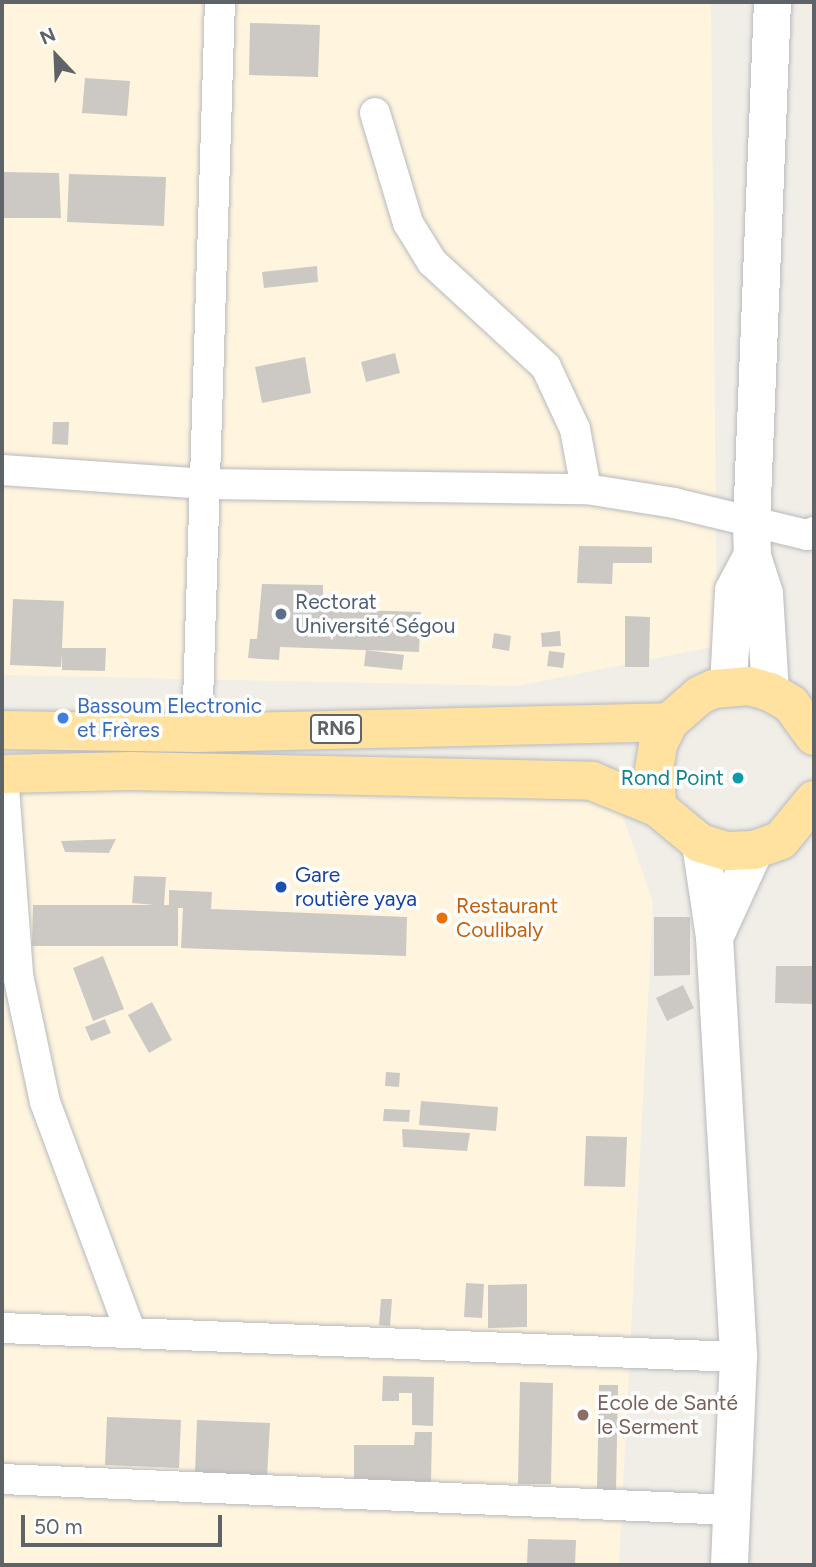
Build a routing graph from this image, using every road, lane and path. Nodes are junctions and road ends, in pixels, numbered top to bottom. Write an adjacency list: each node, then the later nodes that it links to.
1 (220, 2): 5 (street)
2 (772, 2): 8 (street)
3 (375, 113): 6 (street)
4 (2, 470): 5 (street)
5 (207, 484): 6 (street); 13 (street)
6 (586, 489): 8 (street)
7 (814, 532): 8 (street)
8 (752, 540): 9 (street); 10 (street)
9 (728, 686): 10 (highway); 11 (highway)
10 (770, 692): 14 (highway)
11 (669, 722): 13 (highway, RN6); 17 (highway)
12 (2, 730): 13 (highway, RN6)
13 (197, 733)
14 (814, 736)
15 (2, 774): 17 (highway, RN6); 23 (street)
16 (814, 800): 18 (highway)
17 (658, 808): 19 (highway)
18 (803, 830): 20 (highway)
19 (700, 843): 20 (highway); 21 (street)
20 (754, 850): 21 (street)
21 (714, 937): 24 (street)
22 (2, 1328): 23 (street)
23 (131, 1333): 24 (street)
24 (738, 1357): 26 (street)
25 (2, 1479): 26 (street)
26 (731, 1510): 27 (street)
27 (729, 1565)

